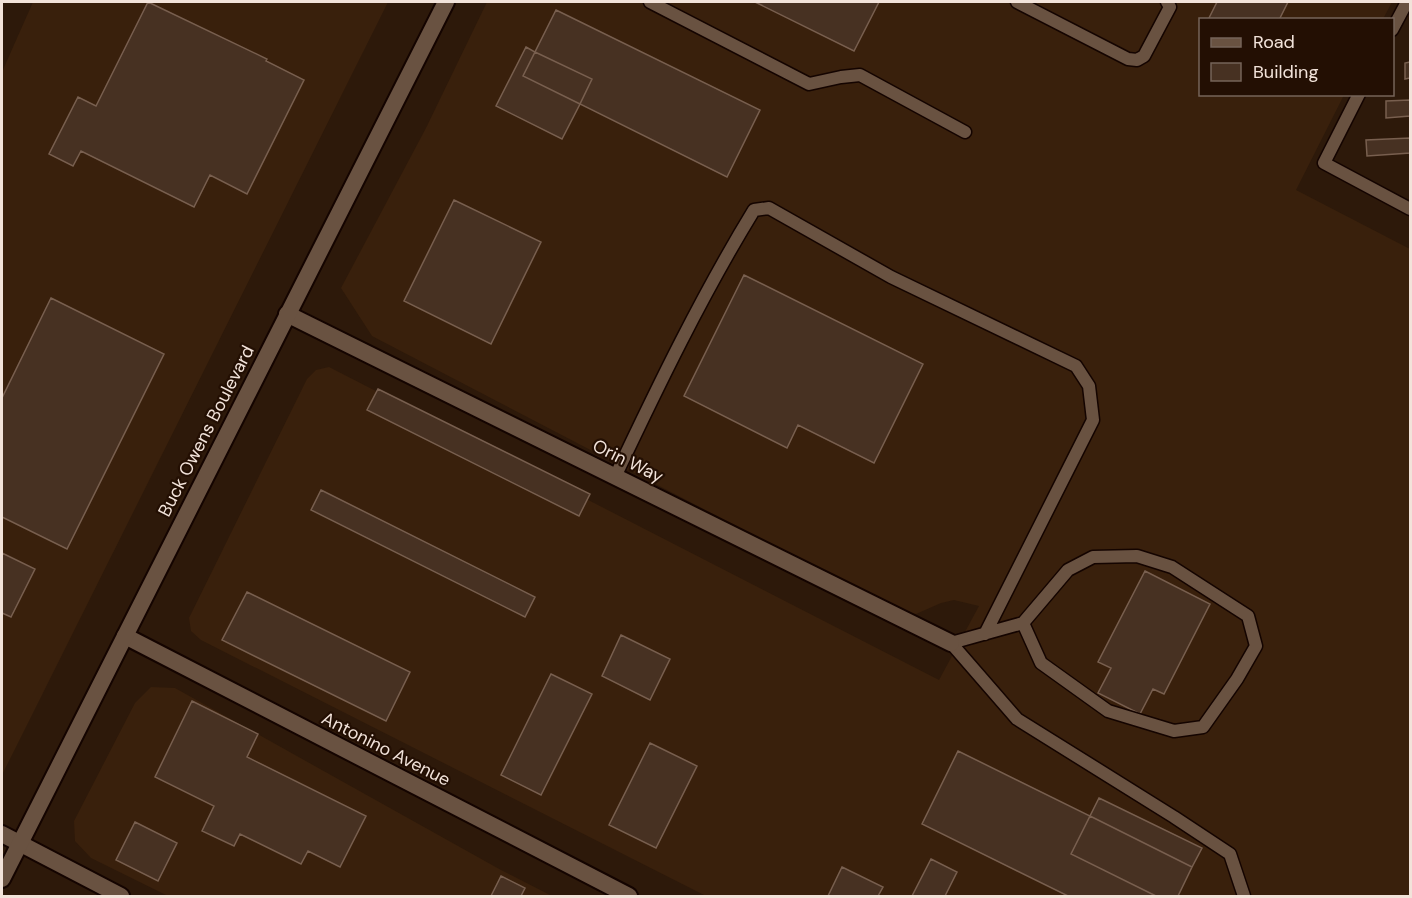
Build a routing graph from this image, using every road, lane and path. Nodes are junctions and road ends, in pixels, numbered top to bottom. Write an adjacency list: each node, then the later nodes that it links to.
1 (446, 2): 10 (street, Buck Owens Boulevard)
2 (650, 2): 8 (lane)
3 (1017, 2): 4 (lane)
4 (1167, 2)
5 (1407, 2): 6 (lane)
6 (1394, 26)
7 (1358, 96): 9 (lane)
8 (965, 132)
9 (1410, 209)
10 (287, 314): 11 (street, Orin Way); 14 (street, Buck Owens Boulevard)
11 (615, 477): 13 (lane); 15 (street, Orin Way)
12 (1023, 623): 12 (lane); 13 (lane)
13 (985, 634): 15 (lane)
14 (125, 636): 17 (street, Buck Owens Boulevard); 20 (street, Antonino Avenue)
15 (951, 643): 21 (lane)
16 (2, 834): 17 (street)
17 (20, 843): 18 (street, Buck Owens Boulevard); 19 (street)
18 (2, 879)
19 (121, 897)
20 (629, 897)
21 (1244, 897)

